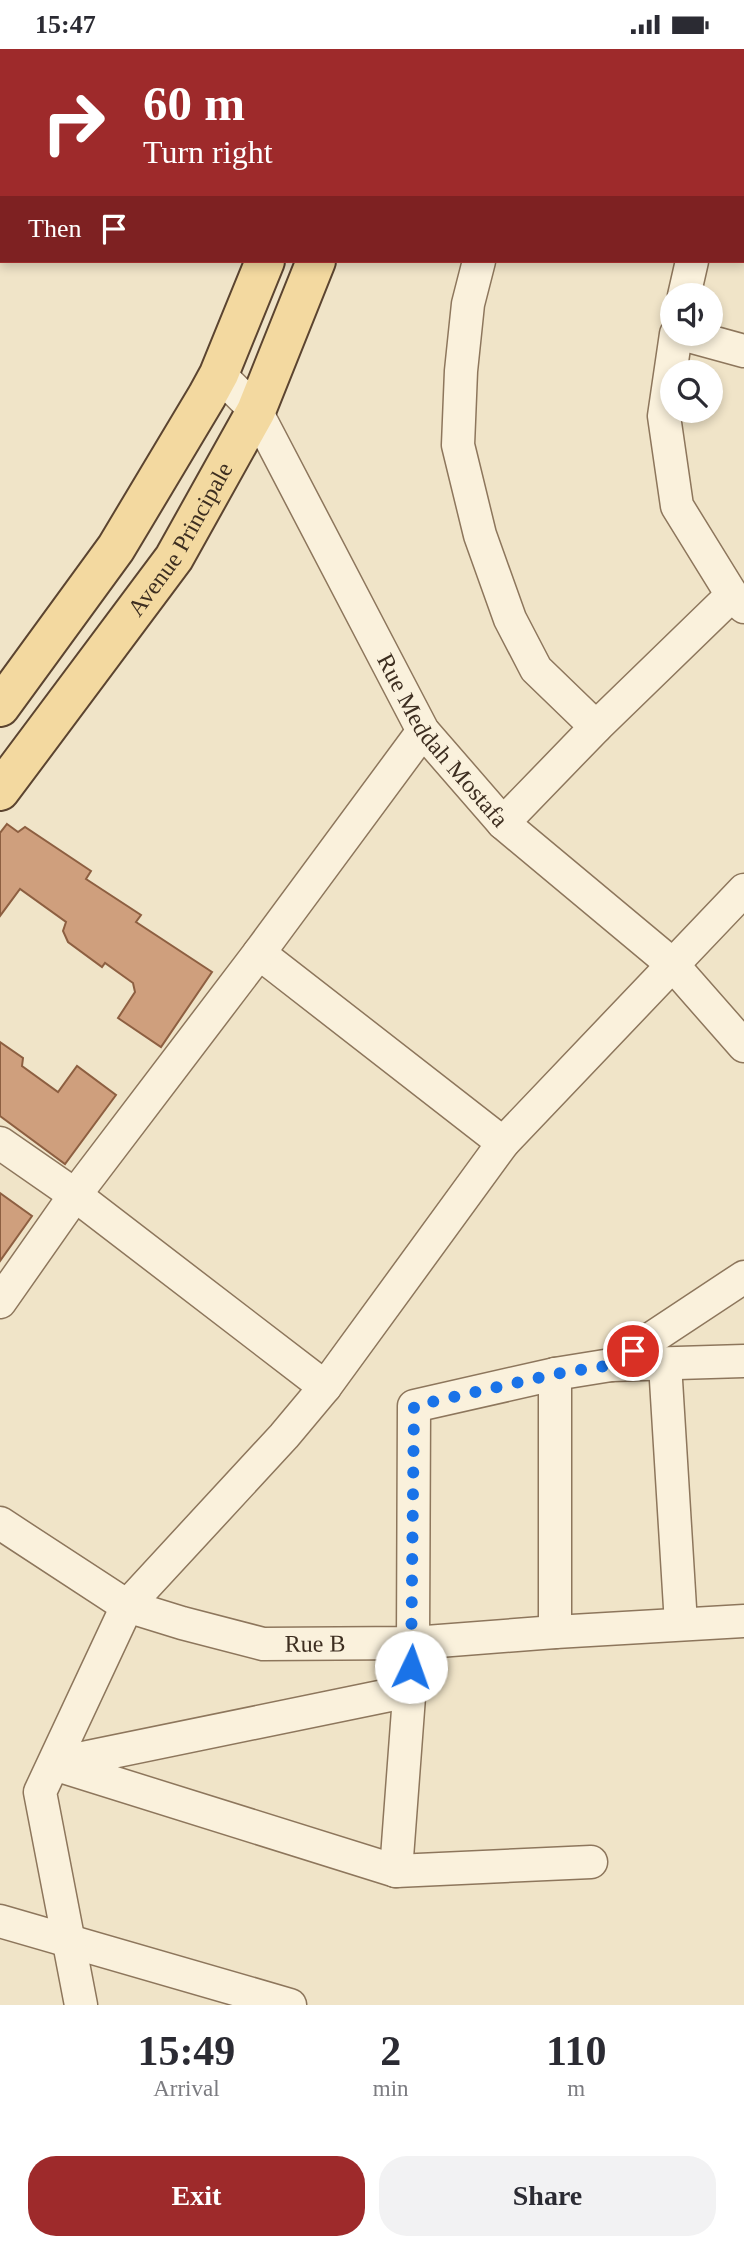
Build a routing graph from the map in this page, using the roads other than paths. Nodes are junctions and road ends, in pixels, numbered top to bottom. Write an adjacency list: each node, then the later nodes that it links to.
1 (264, 263): 9 (main road, Avenue Principale)
2 (315, 263): 10 (main road, Avenue Principale)
3 (478, 263): 13 (street)
4 (692, 263): 5 (street)
5 (687, 283)
6 (723, 345): 8 (street)
7 (674, 346): 11 (street)
8 (744, 351)
9 (219, 374): 10 (street, Rue Meddah Mostafa); 12 (main road, Avenue Principale)
10 (256, 411): 14 (street, Rue Meddah Mostafa); 15 (main road, Avenue Principale)
11 (738, 601): 13 (street)
12 (0, 707)
13 (596, 727): 16 (street)
14 (423, 731): 16 (street, Rue Meddah Mostafa); 18 (street)
15 (0, 791)
16 (503, 823): 19 (street, Rue Meddah Mostafa)
17 (744, 890): 19 (street)
18 (259, 953): 22 (street); 23 (street)
19 (672, 964): 20 (street, Rue Meddah Mostafa); 22 (street)
20 (744, 1046)
21 (0, 1143): 23 (street)
22 (503, 1143): 30 (street)
23 (75, 1195): 25 (street); 30 (street)
24 (744, 1277): 28 (street)
25 (0, 1302)
26 (744, 1361): 27 (street)
27 (665, 1364): 28 (street); 34 (street)
28 (611, 1365): 29 (street)
29 (555, 1374): 35 (street); 36 (street)
30 (325, 1387): 32 (street)
31 (0, 1523): 32 (street, Rue B)
32 (127, 1606): 36 (street, Rue B); 38 (street)
33 (744, 1621): 34 (street, Rue B)
34 (681, 1625): 35 (street, Rue B)
35 (555, 1632): 36 (street, Rue B)
36 (413, 1643): 37 (street)
37 (410, 1691): 38 (street); 40 (street)
38 (54, 1764): 40 (street); 42 (street)
39 (591, 1862): 40 (street)
40 (396, 1871)
41 (0, 1921): 42 (street)
42 (69, 1940): 43 (street); 44 (street)
43 (81, 2005)
44 (290, 2005)

